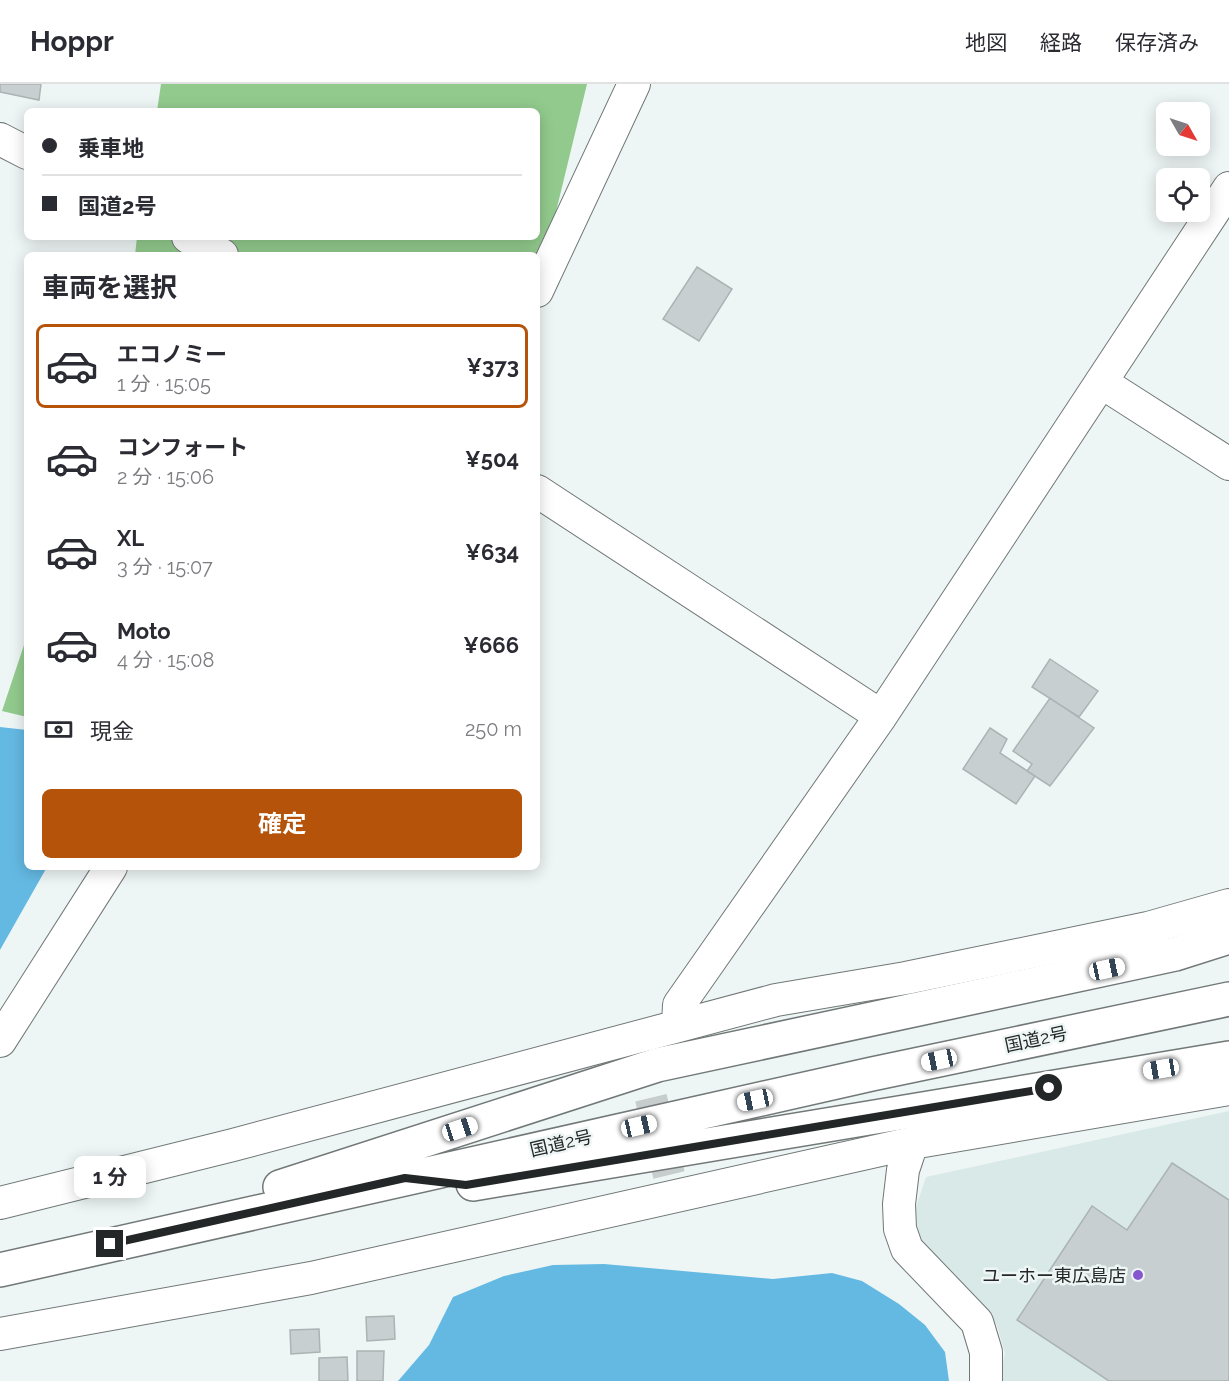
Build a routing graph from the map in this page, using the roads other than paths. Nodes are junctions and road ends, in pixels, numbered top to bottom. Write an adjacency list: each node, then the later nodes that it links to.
1 (634, 84): 7 (street)
2 (0, 139): 3 (street)
3 (24, 151)
4 (1229, 188): 8 (street)
5 (194, 240): 6 (street)
6 (216, 252)
7 (540, 285)
8 (1101, 382): 9 (street); 11 (street)
9 (1229, 464)
10 (540, 493): 11 (street)
11 (880, 716): 16 (street)
12 (109, 870): 17 (street)
13 (1229, 905): 16 (street)
14 (1229, 937): 23 (highway)
15 (1229, 999): 21 (highway, 国道2号)
16 (678, 1024): 22 (street)
17 (0, 1041)
18 (1229, 1058): 21 (highway)
19 (1229, 1089): 20 (street)
20 (912, 1143): 25 (street); 26 (street)
21 (405, 1178): 23 (highway, 国道2号)
22 (0, 1203)
23 (87, 1249): 24 (highway, 国道2号)
24 (0, 1270)
25 (0, 1334)
26 (986, 1381)

